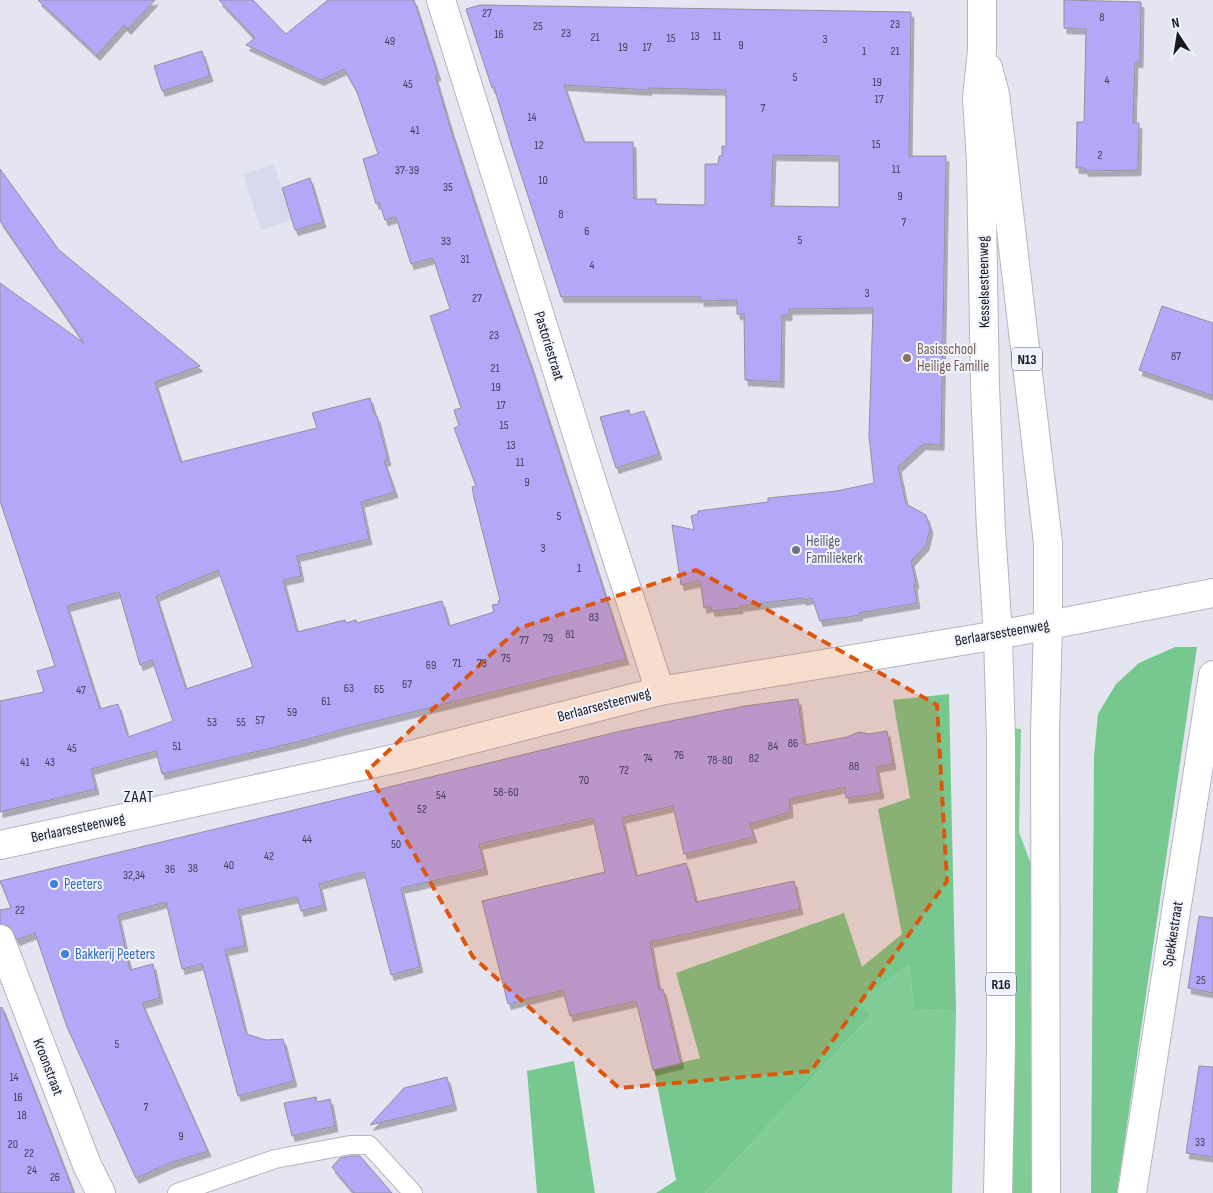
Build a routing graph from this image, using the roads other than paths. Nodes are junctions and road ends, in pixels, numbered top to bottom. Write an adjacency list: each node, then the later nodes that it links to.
1 (441, 0): 8 (street, Pastoriestraat)
2 (982, 0): 3 (street, Kesselsesteenweg / N13)
3 (982, 50): 5 (street, Kesselsesteenweg / N13); 6 (street, Kesselsesteenweg / N13)
4 (1213, 593): 5 (street, Berlaarsesteenweg)
5 (1048, 625): 6 (street, Berlaarsesteenweg); 15 (street, Kesselsesteenweg)
6 (998, 635): 8 (street, Berlaarsesteenweg); 14 (street, R16)
7 (1213, 675): 16 (street, Spekkestraat)
8 (660, 691): 9 (street, Berlaarsesteenweg)
9 (0, 845)
10 (0, 939): 11 (street, Kroonstraat)
11 (101, 1193)
12 (177, 1193): 13 (lane)
13 (414, 1193)
14 (998, 1193)
15 (1046, 1193)
16 (1132, 1193)

